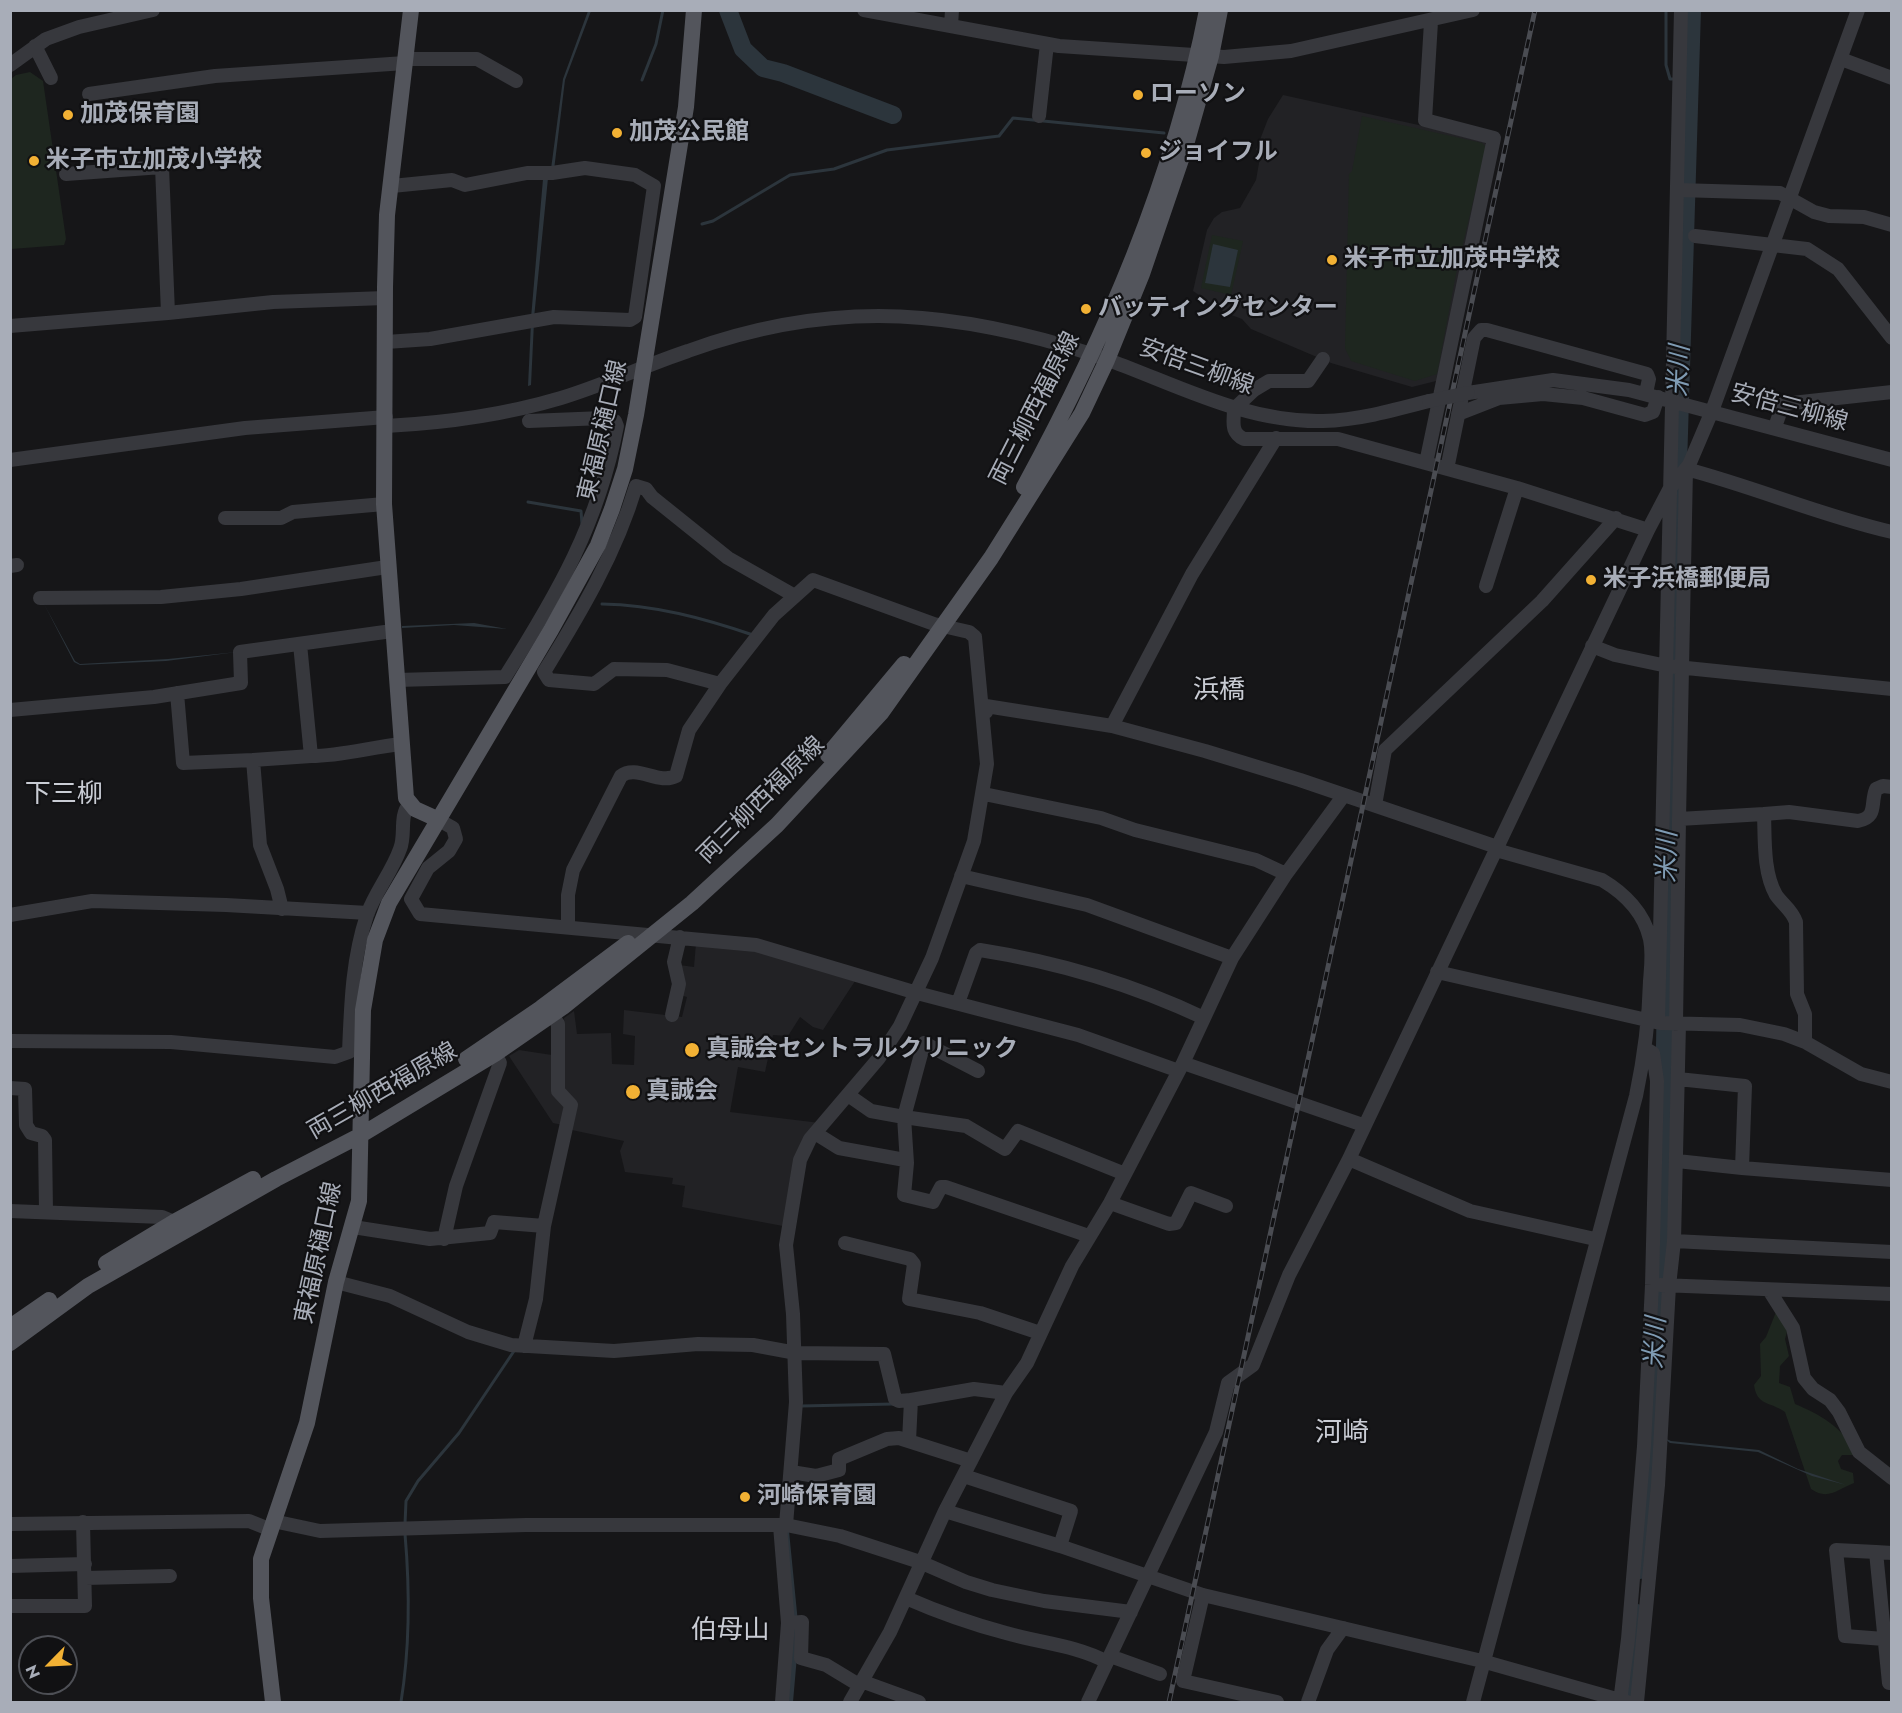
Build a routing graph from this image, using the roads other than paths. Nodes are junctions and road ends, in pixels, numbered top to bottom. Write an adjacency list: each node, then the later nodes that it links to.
1 (153, 10): 14 (street)
2 (411, 10): 17 (main road)
3 (694, 10): 29 (main road, 東福原樋口線)
4 (952, 10): 12 (street)
5 (1207, 10): 15 (main road, 両三柳西福原線)
6 (1220, 10): 15 (main road, 両三柳西福原線)
7 (1473, 10): 11 (street)
8 (1681, 10): 26 (street)
9 (1858, 10): 16 (street)
10 (870, 11): 12 (street)
11 (1431, 22): 15 (street); 53 (street)
12 (951, 26): 13 (street)
13 (1047, 44): 15 (street); 23 (street)
14 (35, 46): 18 (street); 19 (street)
15 (1205, 55): 38 (main road, 両三柳西福原線)
16 (1841, 59): 20 (street); 27 (street)
17 (405, 61): 21 (street); 22 (street); 25 (main road)
18 (10, 65)
19 (51, 78)
20 (1892, 78)
21 (516, 81)
22 (90, 94)
23 (1039, 116)
24 (66, 174): 34 (street)
25 (392, 186): 28 (street); 33 (main road)
26 (1684, 190): 27 (street); 43 (street)
27 (1789, 199): 30 (street); 32 (street)
28 (650, 219): 29 (street); 37 (street)
29 (667, 220): 40 (main road, 東福原樋口線)
30 (1892, 225)
31 (1695, 236): 32 (street)
32 (1772, 245): 36 (street); 45 (street)
33 (385, 298): 34 (street); 37 (main road)
34 (168, 313): 35 (street)
35 (10, 326)
36 (1892, 338)
37 (386, 342): 47 (main road)
38 (1100, 358): 40 (street, 安倍三柳線); 44 (street, 安倍三柳線); 68 (main road, 両三柳西福原線)
39 (1323, 359): 44 (street)
40 (643, 367): 47 (street, 安倍三柳線); 64 (main road, 東福原樋口線)
41 (1892, 392): 49 (street)
42 (1652, 395): 43 (street, 安倍三柳線); 44 (street, 安倍三柳線, bridge); 46 (street); 46 (street)
43 (1673, 402): 45 (street, 安倍三柳線); 56 (street)
44 (1234, 409): 50 (street)
45 (1712, 411): 49 (street, 安倍三柳線); 55 (street)
46 (1458, 414): 54 (street)
47 (386, 421): 51 (street, 安倍三柳線); 58 (main road)
48 (529, 421): 64 (street)
49 (1775, 427): 52 (street, 安倍三柳線)
50 (1276, 438): 53 (street); 79 (street)
51 (10, 460)
52 (1892, 460)
53 (1426, 463): 54 (street)
54 (1448, 469): 57 (street)
55 (1685, 471): 56 (street); 62 (street); 72 (street)
56 (1670, 487): 61 (street); 72 (street)
57 (1517, 488): 60 (street); 65 (street)
58 (384, 504): 59 (street); 63 (main road)
59 (225, 518)
60 (1616, 518): 61 (street); 87 (street)
61 (1648, 530): 71 (street)
62 (1892, 532)
63 (387, 567): 67 (street); 69 (main road)
64 (585, 571): 66 (street); 73 (street); 74 (street); 89 (main road, 東福原樋口線)
65 (1486, 586)
66 (795, 596): 68 (street); 74 (street)
67 (40, 598)
68 (940, 625): 78 (street); 98 (main road, 両三柳西福原線)
69 (392, 631): 70 (street); 73 (main road)
70 (300, 644): 76 (street); 81 (street)
71 (1592, 646): 72 (street); 91 (street)
72 (1673, 667): 75 (street); 90 (street); 107 (street)
73 (397, 680): 80 (main road)
74 (720, 684): 97 (street)
75 (1892, 690)
76 (177, 693): 77 (street); 82 (street)
77 (10, 710)
78 (983, 712): 79 (street); 84 (street)
79 (1112, 726): 85 (street)
80 (402, 744): 81 (street); 86 (main road)
81 (311, 756): 82 (street)
82 (253, 760): 94 (street)
83 (1892, 787): 88 (street)
84 (984, 794): 92 (street); 93 (street)
85 (1344, 795): 87 (street); 92 (street)
86 (410, 805): 89 (main road); 95 (street)
87 (1375, 805): 91 (street)
88 (1764, 814): 90 (street); 109 (street)
89 (437, 819): 97 (street); 120 (main road, 東福原樋口線)
90 (1679, 819): 107 (street)
91 (1497, 849): 101 (street); 107 (street)
92 (1286, 874): 100 (street)
93 (961, 876): 100 (street); 102 (street)
94 (282, 909): 95 (street); 96 (street)
95 (368, 914): 108 (street)
96 (10, 915)
97 (568, 927): 98 (street)
98 (647, 934): 99 (street); 104 (main road, 両三柳西福原線); 120 (main road, 両三柳西福原線)
99 (680, 938): 102 (street); 105 (street)
100 (1232, 958): 106 (street)
101 (1437, 972): 107 (street); 119 (street)
102 (917, 993): 103 (street); 117 (street)
103 (958, 1003): 106 (street); 112 (street)
104 (552, 1015): 111 (main road, 両三柳西福原線); 133 (street)
105 (672, 1015)
106 (1204, 1018): 112 (street)
107 (1666, 1023): 109 (street); 110 (street); 114 (street)
108 (10, 1041)
109 (1805, 1042): 115 (street)
110 (1646, 1049): 137 (street); 142 (street)
111 (495, 1054): 120 (main road, 両三柳西福原線); 136 (street)
112 (1181, 1067): 119 (street); 126 (street)
113 (978, 1071): 118 (street)
114 (1678, 1079): 124 (street); 125 (street)
115 (1892, 1082)
116 (10, 1088): 131 (street)
117 (848, 1095): 118 (street); 121 (street)
118 (904, 1117): 122 (street); 126 (street)
119 (1363, 1125): 123 (street)
120 (361, 1128): 132 (main road, 両三柳西福原線); 134 (main road, 東福原樋口線); 148 (main road, 両三柳西福原線)
121 (815, 1133): 122 (street); 150 (street)
122 (905, 1160): 135 (street)
123 (1348, 1160): 137 (street); 170 (street)
124 (1677, 1161): 125 (street); 138 (street)
125 (1742, 1168): 127 (street)
126 (1125, 1174): 128 (street)
127 (1892, 1180)
128 (1110, 1203): 129 (street); 135 (street)
129 (1226, 1206)
130 (10, 1211): 131 (street)
131 (46, 1211): 132 (street)
132 (174, 1222): 146 (main road, 両三柳西福原線)
133 (544, 1226): 136 (street); 149 (street)
134 (352, 1227): 136 (street); 141 (main road, 東福原樋口線)
135 (1089, 1236): 147 (street)
136 (444, 1239)
137 (1595, 1239): 179 (street)
138 (1674, 1241): 140 (street); 143 (street)
139 (845, 1243): 147 (street)
140 (1892, 1252)
141 (336, 1282): 149 (street); 161 (main road, 東福原樋口線)
142 (1652, 1285): 143 (street); 183 (street)
143 (1669, 1286): 144 (street); 183 (street)
144 (1769, 1290): 145 (street); 157 (street)
145 (1892, 1294)
146 (10, 1327)
147 (1040, 1333): 151 (street)
148 (10, 1343)
149 (524, 1346): 150 (street)
150 (796, 1353): 152 (street); 155 (street)
151 (1006, 1394): 152 (street); 154 (street)
152 (911, 1400): 153 (street)
153 (909, 1441): 154 (street); 155 (street)
154 (971, 1461): 156 (street)
155 (791, 1472): 162 (street)
156 (964, 1476): 158 (street); 163 (street)
157 (1892, 1478)
158 (945, 1511): 163 (street); 166 (street)
159 (83, 1522): 160 (street); 161 (street); 168 (street)
160 (10, 1524)
161 (271, 1525): 162 (street); 184 (main road, 東福原樋口線)
162 (783, 1526): 166 (street); 175 (street)
163 (1060, 1546): 170 (street)
164 (1876, 1552): 165 (street); 177 (street); 177 (street)
165 (1892, 1553)
166 (921, 1562): 172 (street); 174 (street)
167 (10, 1566): 168 (street)
168 (85, 1571): 169 (street); 173 (street)
169 (170, 1576)
170 (1149, 1577): 171 (street); 174 (street)
171 (1203, 1595): 176 (street); 189 (street)
172 (906, 1598): 178 (street); 181 (street)
173 (10, 1606)
174 (1131, 1612): 178 (street)
175 (793, 1623): 181 (street); 185 (street)
176 (1343, 1628): 179 (street); 190 (street)
177 (1884, 1639): 182 (street)
178 (1108, 1659): 180 (street); 188 (street)
179 (1482, 1661): 183 (street); 191 (street)
180 (1160, 1674)
181 (860, 1683): 186 (street); 187 (street)
182 (1892, 1683)
183 (1626, 1701)
184 (273, 1702)
185 (782, 1702)
186 (850, 1702)
187 (919, 1702)
188 (1088, 1702)
189 (1277, 1702)
190 (1308, 1702)
191 (1473, 1702)

